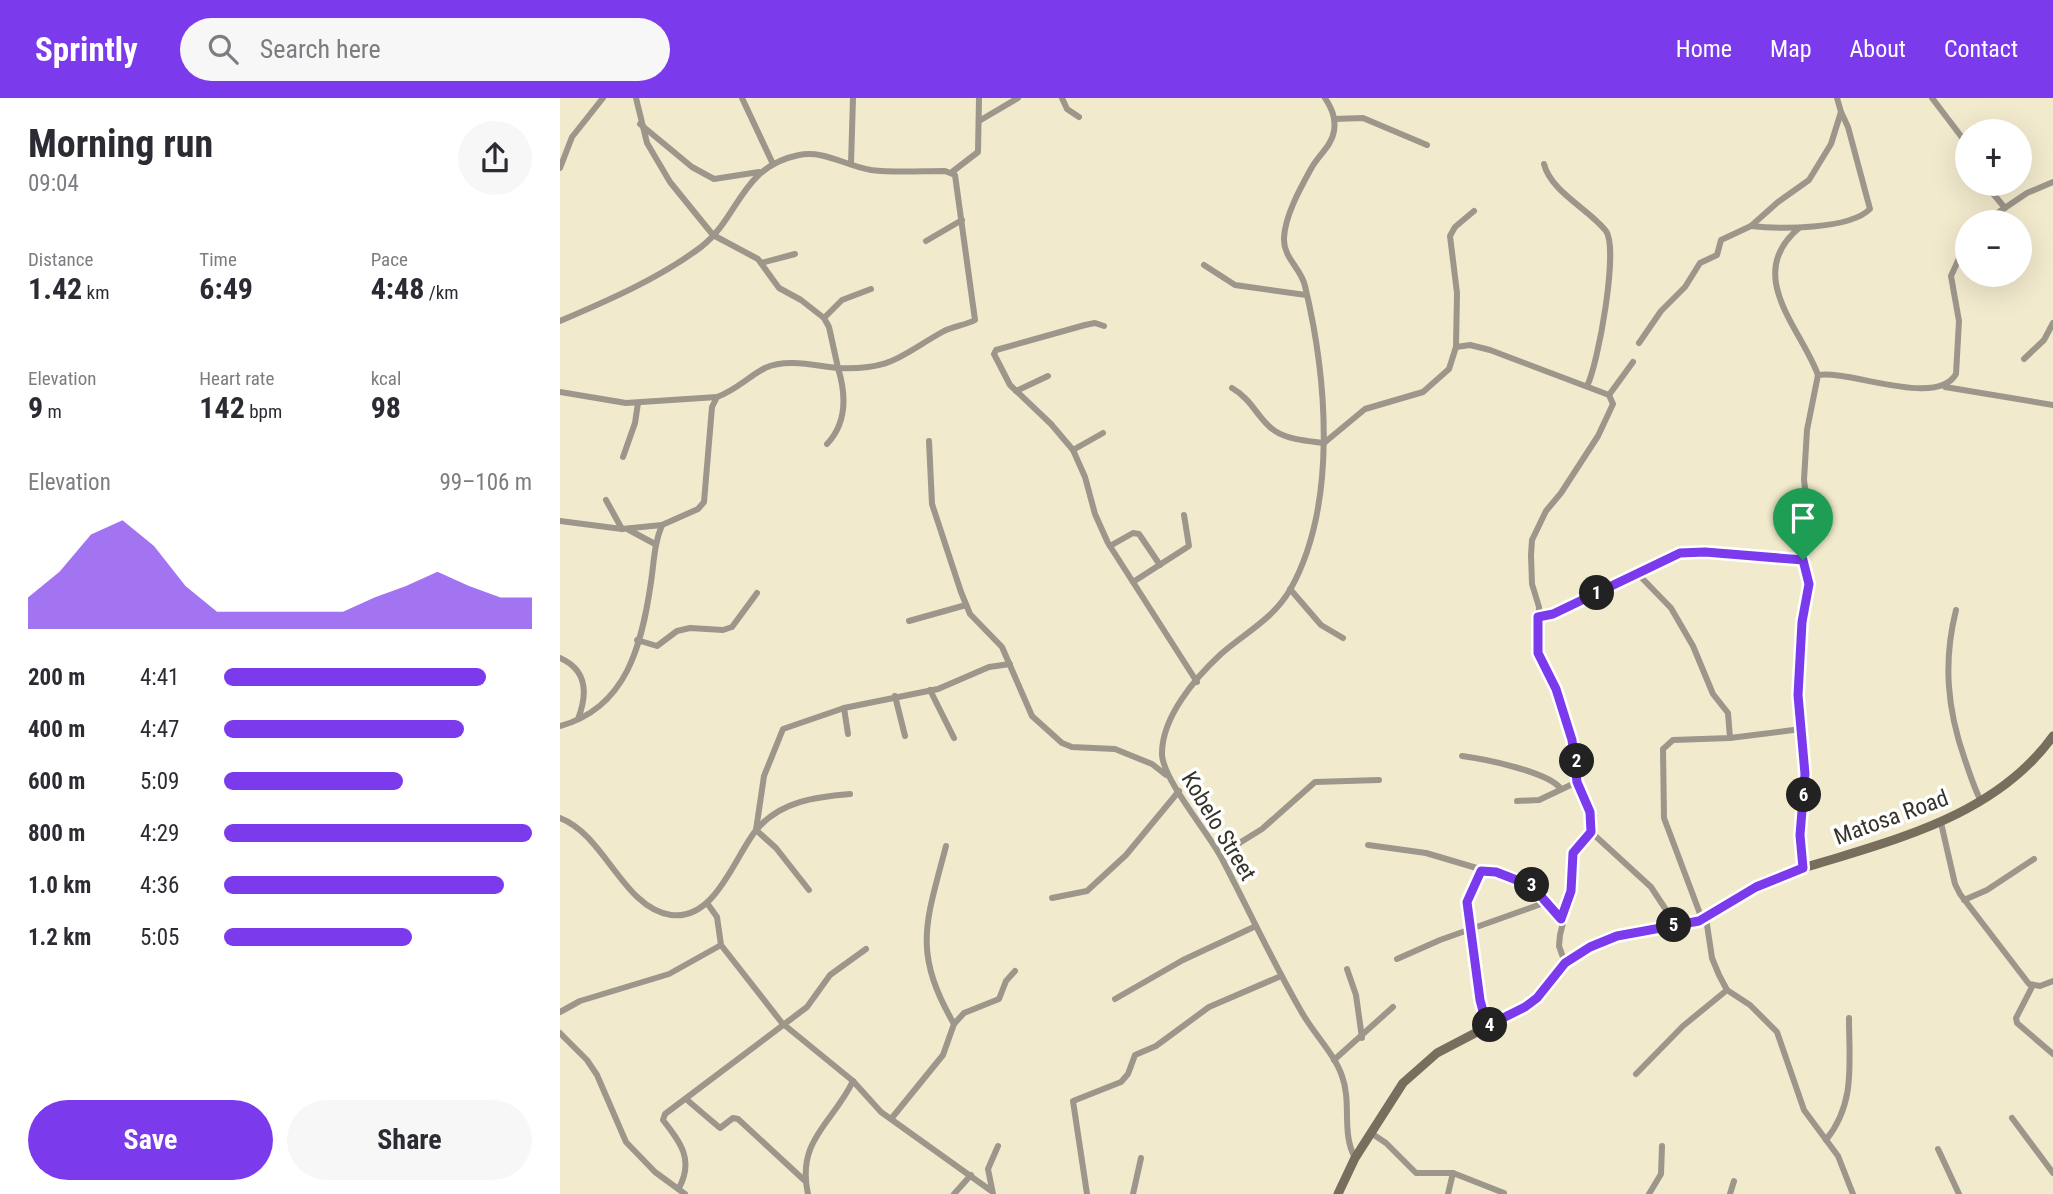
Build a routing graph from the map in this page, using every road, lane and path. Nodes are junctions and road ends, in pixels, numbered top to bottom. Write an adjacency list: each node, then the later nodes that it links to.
1 (603, 98): 18 (street)
2 (636, 98): 15 (street)
3 (742, 98): 19 (street)
4 (853, 98): 20 (street)
5 (979, 98): 14 (street)
6 (1018, 98): 14 (street)
7 (1062, 98): 12 (street)
8 (1325, 98): 13 (street)
9 (1837, 98): 11 (street)
10 (1932, 98): 16 (street)
11 (1841, 112): 31 (street); 32 (street)
12 (1079, 117)
13 (1334, 119): 17 (street); 40 (street, Kobelo Street)
14 (979, 121): 24 (street)
15 (640, 124): 23 (street); 33 (street)
16 (1955, 128)
17 (1427, 145)
18 (563, 151): 22 (street)
19 (773, 164): 20 (street); 23 (street)
20 (851, 164): 24 (street)
21 (1544, 164): 52 (street)
22 (560, 168)
23 (761, 172): 33 (street)
24 (952, 172): 30 (street)
25 (2053, 182): 27 (street)
26 (1995, 196): 27 (street)
27 (2005, 208): 28 (street)
28 (2002, 210)
29 (1474, 211): 46 (street)
30 (962, 220): 34 (street); 49 (street)
31 (1751, 226): 32 (street); 45 (street)
32 (1799, 228): 50 (street)
33 (713, 235): 36 (street); 42 (street)
34 (926, 241)
35 (795, 254): 36 (street)
36 (761, 263): 41 (street)
37 (1204, 265): 40 (street)
38 (1955, 267): 53 (street)
39 (871, 289): 41 (street)
40 (1306, 295): 63 (street, Kobelo Street)
41 (824, 318): 49 (street)
42 (560, 321)
43 (2053, 323): 47 (street)
44 (1104, 326): 55 (street)
45 (1639, 343)
46 (1456, 347): 52 (street); 63 (street)
47 (2024, 359)
48 (1633, 362): 57 (street)
49 (838, 368): 58 (street); 64 (street)
50 (1818, 375): 53 (street); 74 (street)
51 (1048, 376): 55 (street)
52 (1587, 386): 57 (street)
53 (1944, 387): 60 (street)
54 (1232, 388): 63 (street)
55 (1016, 391): 65 (street)
56 (560, 392): 59 (street)
57 (1609, 395): 82 (street)
58 (718, 397): 59 (street); 70 (street)
59 (638, 403): 66 (street)
60 (2053, 405)
61 (1103, 433): 65 (street)
62 (929, 441): 80 (street)
63 (1324, 443): 78 (street, Kobelo Street)
64 (827, 444)
65 (1073, 450): 73 (street)
66 (623, 457)
67 (606, 500): 71 (street)
68 (1184, 514): 75 (street)
69 (560, 521): 71 (street)
70 (662, 525): 71 (street); 72 (street)
71 (624, 529): 72 (street)
72 (655, 544): 85 (street)
73 (1110, 546): 75 (street); 77 (street)
74 (1803, 560): 76 (street); 94 (street)
75 (1160, 565): 77 (street)
76 (1638, 573): 82 (street); 98 (street)
77 (1133, 582): 88 (street)
78 (1290, 589): 84 (street); 88 (street, Kobelo Street)
79 (757, 593): 85 (street)
80 (967, 605): 83 (street); 87 (street)
81 (1956, 610): 108 (street)
82 (1538, 617): 103 (street)
83 (909, 621)
84 (1343, 638)
85 (637, 640): 92 (street)
86 (560, 658): 92 (street)
87 (1010, 664): 89 (street); 101 (street)
88 (1197, 682): 101 (street, Kobelo Street)
89 (930, 690): 90 (street); 97 (street)
90 (895, 696): 91 (street); 96 (street)
91 (844, 708): 95 (street); 111 (street)
92 (578, 719): 93 (street)
93 (560, 726)
94 (1801, 729): 98 (street); 117 (street)
95 (848, 734)
96 (905, 736)
97 (954, 738)
98 (1730, 738): 124 (street)
99 (2051, 741): 108 (street, Matosa Road)
100 (1462, 757): 104 (street)
101 (1167, 776): 105 (street, Kobelo Street)
102 (1379, 780): 115 (street)
103 (1577, 782): 104 (street); 112 (street)
104 (1561, 789): 107 (street)
105 (1179, 791): 115 (street, Kobelo Street); 120 (street)
106 (850, 794): 111 (street)
107 (1517, 801)
108 (1981, 801): 110 (street, Matosa Road)
109 (560, 818): 122 (street)
110 (1941, 823): 117 (street, Matosa Road); 121 (street)
111 (756, 830): 119 (street); 122 (street)
112 (1591, 832): 125 (street); 126 (street)
113 (1368, 845): 118 (street)
114 (946, 846): 144 (street)
115 (1220, 855): 127 (street, Kobelo Street)
116 (2034, 859): 121 (street)
117 (1803, 868): 124 (street, Matosa Road)
118 (1481, 871): 123 (street); 128 (street)
119 (809, 890)
120 (1052, 898)
121 (1964, 900): 137 (street)
122 (707, 903): 129 (street)
123 (1544, 903): 125 (street); 128 (street)
124 (1704, 918): 126 (street, Matosa Road); 138 (street)
125 (1561, 919): 132 (street)
126 (1676, 925): 132 (street, Matosa Road)
127 (1256, 926): 135 (street, Kobelo Street); 139 (street)
128 (1472, 929): 131 (street); 145 (street)
129 (721, 945): 141 (street); 143 (street)
130 (866, 949): 143 (street)
131 (1397, 959)
132 (1565, 963): 145 (street, Matosa Road)
133 (1347, 969): 147 (street)
134 (1015, 971): 144 (street)
135 (1281, 976): 149 (street, Kobelo Street); 174 (street)
136 (2053, 981): 137 (street)
137 (2033, 985): 148 (street)
138 (1727, 990): 150 (street); 156 (street)
139 (1115, 999)
140 (1393, 1007): 147 (street)
141 (560, 1012)
142 (1849, 1018): 156 (street)
143 (782, 1023): 151 (street); 152 (street)
144 (954, 1024): 154 (street)
145 (1487, 1026): 155 (street, Matosa Road)
146 (560, 1033): 167 (street)
147 (1362, 1038): 149 (street)
148 (2053, 1054)
149 (1334, 1060): 161 (street, Kobelo Street)
150 (1636, 1074)
151 (853, 1081): 154 (street); 165 (street)
152 (686, 1100): 165 (street); 167 (street)
153 (2012, 1118): 163 (street)
154 (891, 1119): 164 (street)
155 (1371, 1133): 161 (street, Matosa Road); 162 (street)
156 (1826, 1140): 179 (street)
157 (998, 1146): 168 (street)
158 (1662, 1146): 177 (street)
159 (1938, 1149): 180 (street)
160 (1140, 1158): 175 (street)
161 (1355, 1158): 169 (street, Matosa Road)
162 (1453, 1173): 170 (street); 176 (street)
163 (2053, 1173)
164 (971, 1175): 168 (street); 173 (street)
165 (804, 1180): 172 (street)
166 (1734, 1181): 178 (street)
167 (679, 1188): 171 (street)
168 (992, 1192)
169 (1337, 1193)
170 (1504, 1193)
171 (685, 1194)
172 (808, 1194)
173 (954, 1194)
174 (1087, 1194)
175 (1133, 1194)
176 (1448, 1194)
177 (1649, 1194)
178 (1730, 1194)
179 (1853, 1194)
180 (1959, 1194)

